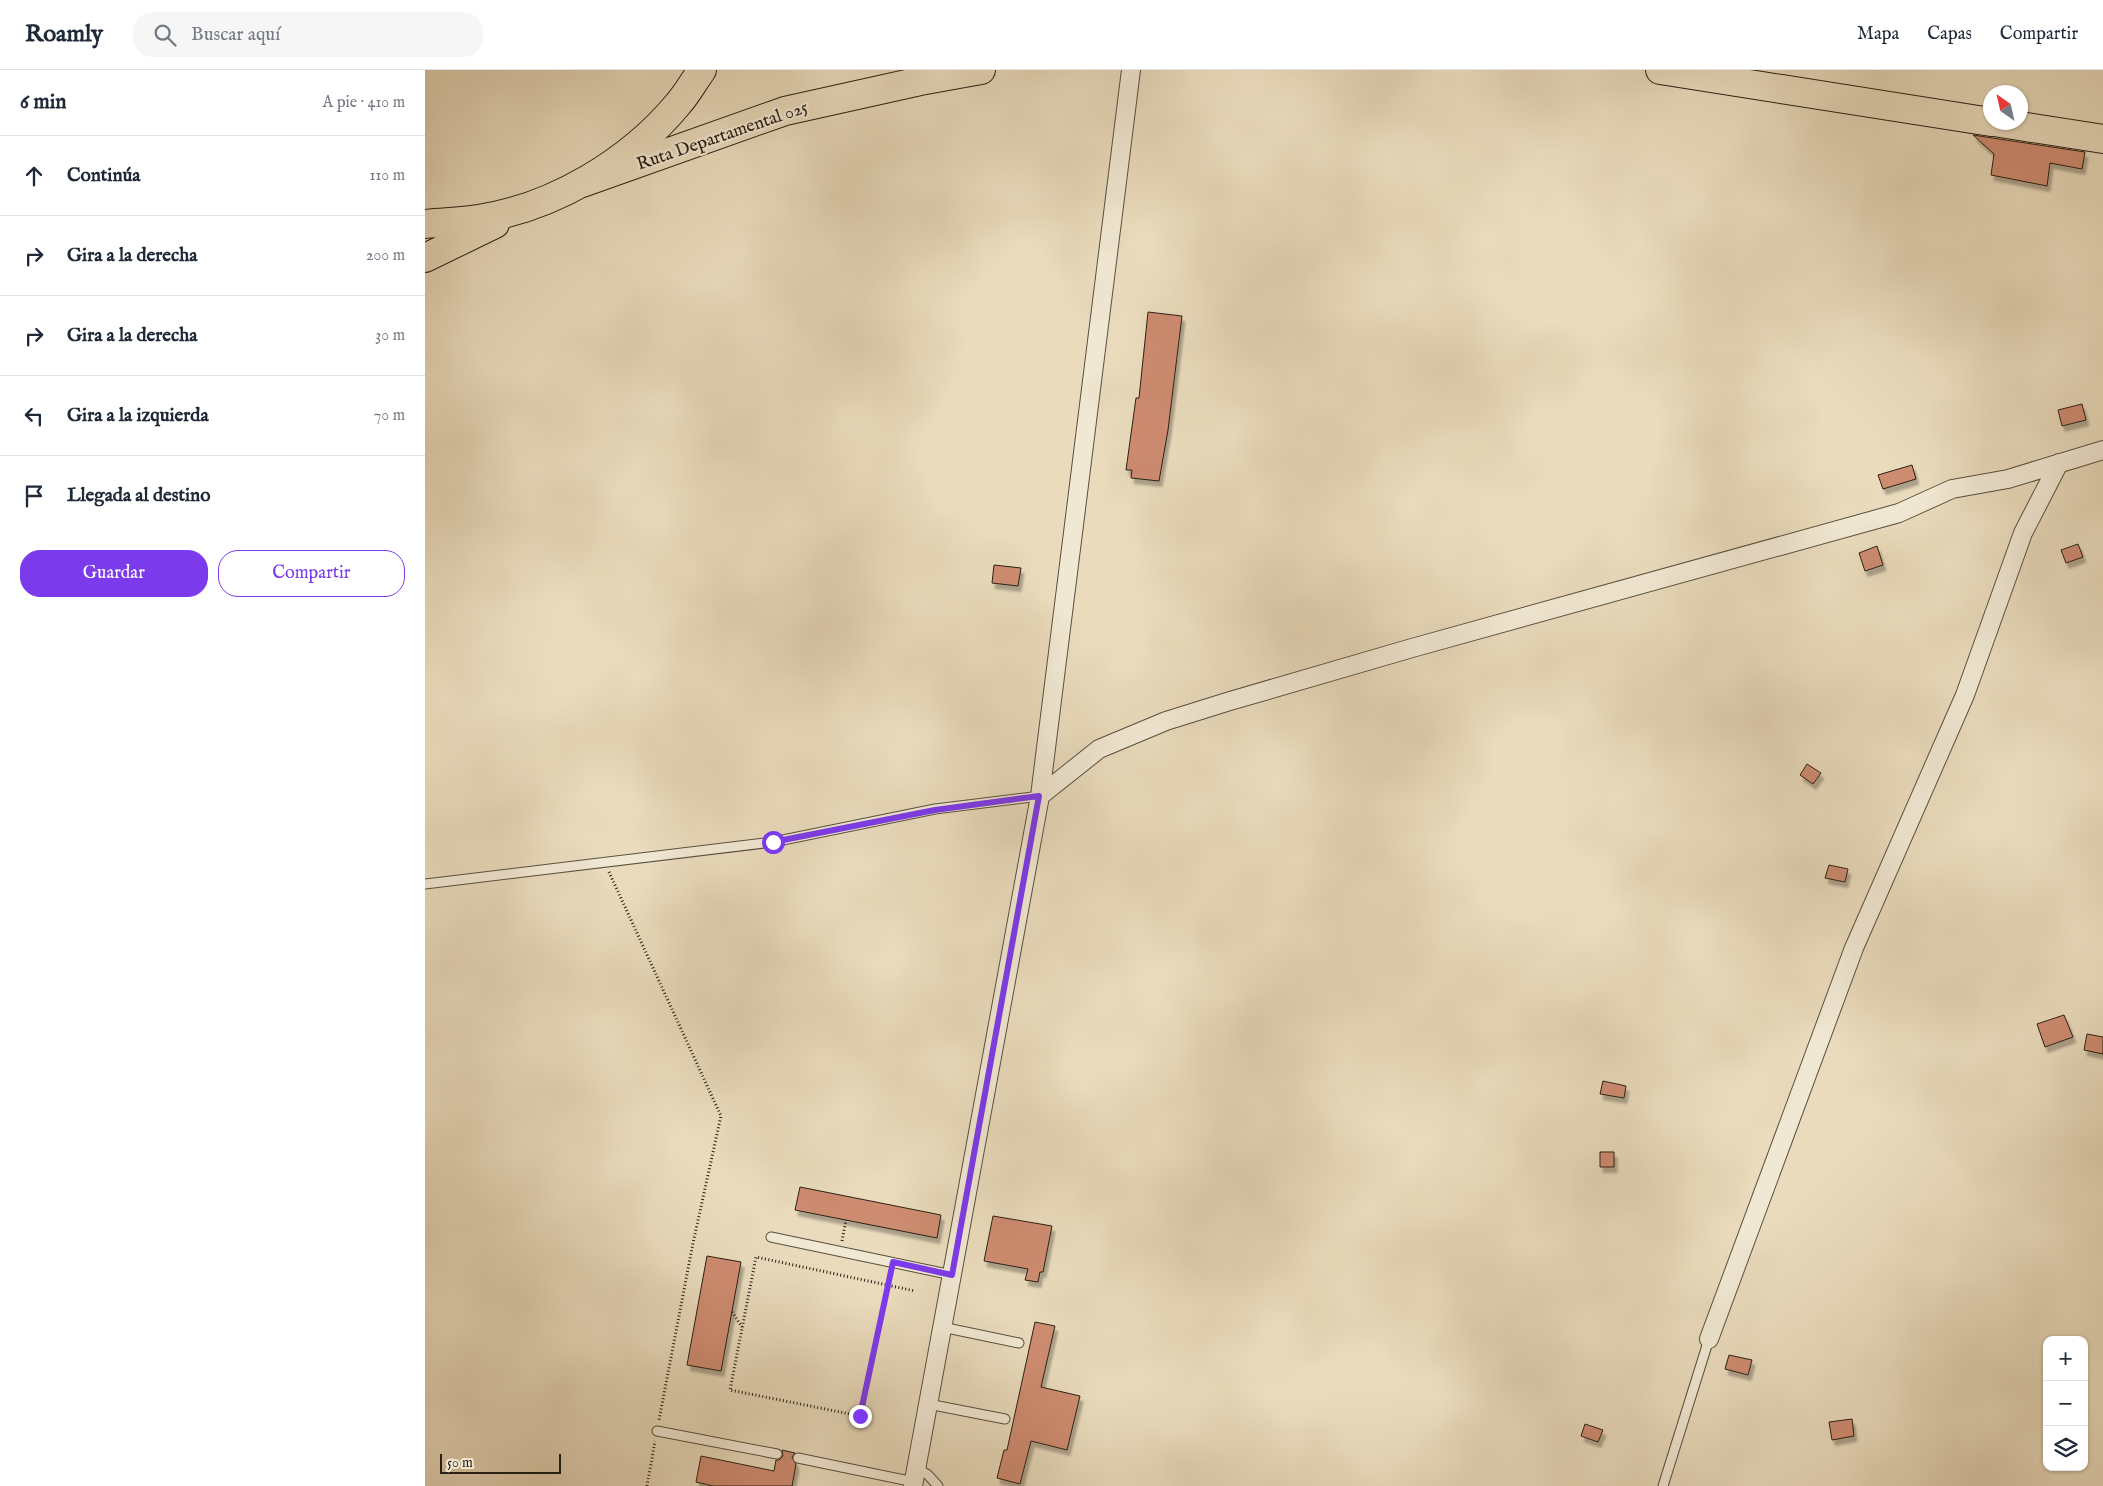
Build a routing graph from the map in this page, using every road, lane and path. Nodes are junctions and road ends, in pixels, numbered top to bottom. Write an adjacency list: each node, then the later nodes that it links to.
1 (702, 70): 10 (highway)
2 (981, 70): 10 (highway, Ruta Departamental 025)
3 (1131, 70): 16 (street)
4 (1797, 70): 6 (highway)
5 (1679, 71): 6 (highway)
6 (1826, 96): 7 (highway)
7 (1983, 121)
8 (2028, 128): 9 (highway)
9 (2103, 139)
10 (582, 183): 11 (highway)
11 (536, 204): 12 (highway); 13 (highway)
12 (425, 224)
13 (425, 258)
14 (2103, 450): 15 (street)
15 (2059, 463): 16 (street); 29 (street)
16 (1039, 796): 17 (lane); 23 (street)
17 (604, 862): 18 (lane); 33 (path)
18 (425, 884)
19 (846, 1220): 21 (path)
20 (771, 1236): 21 (lane)
21 (840, 1251): 22 (lane)
22 (893, 1262): 23 (lane); 24 (path)
23 (952, 1275): 28 (street)
24 (888, 1285): 25 (path); 27 (path); 27 (path)
25 (915, 1291)
26 (732, 1312): 27 (path)
27 (743, 1327)
28 (943, 1327): 30 (lane); 31 (street)
29 (1709, 1338): 39 (lane)
30 (1019, 1343)
31 (928, 1404): 32 (lane); 36 (street)
32 (1005, 1419)
33 (657, 1432): 34 (lane); 37 (path)
34 (777, 1454)
35 (797, 1458): 36 (lane)
36 (914, 1479): 38 (lane)
37 (647, 1486)
38 (938, 1486)
39 (1663, 1486)

